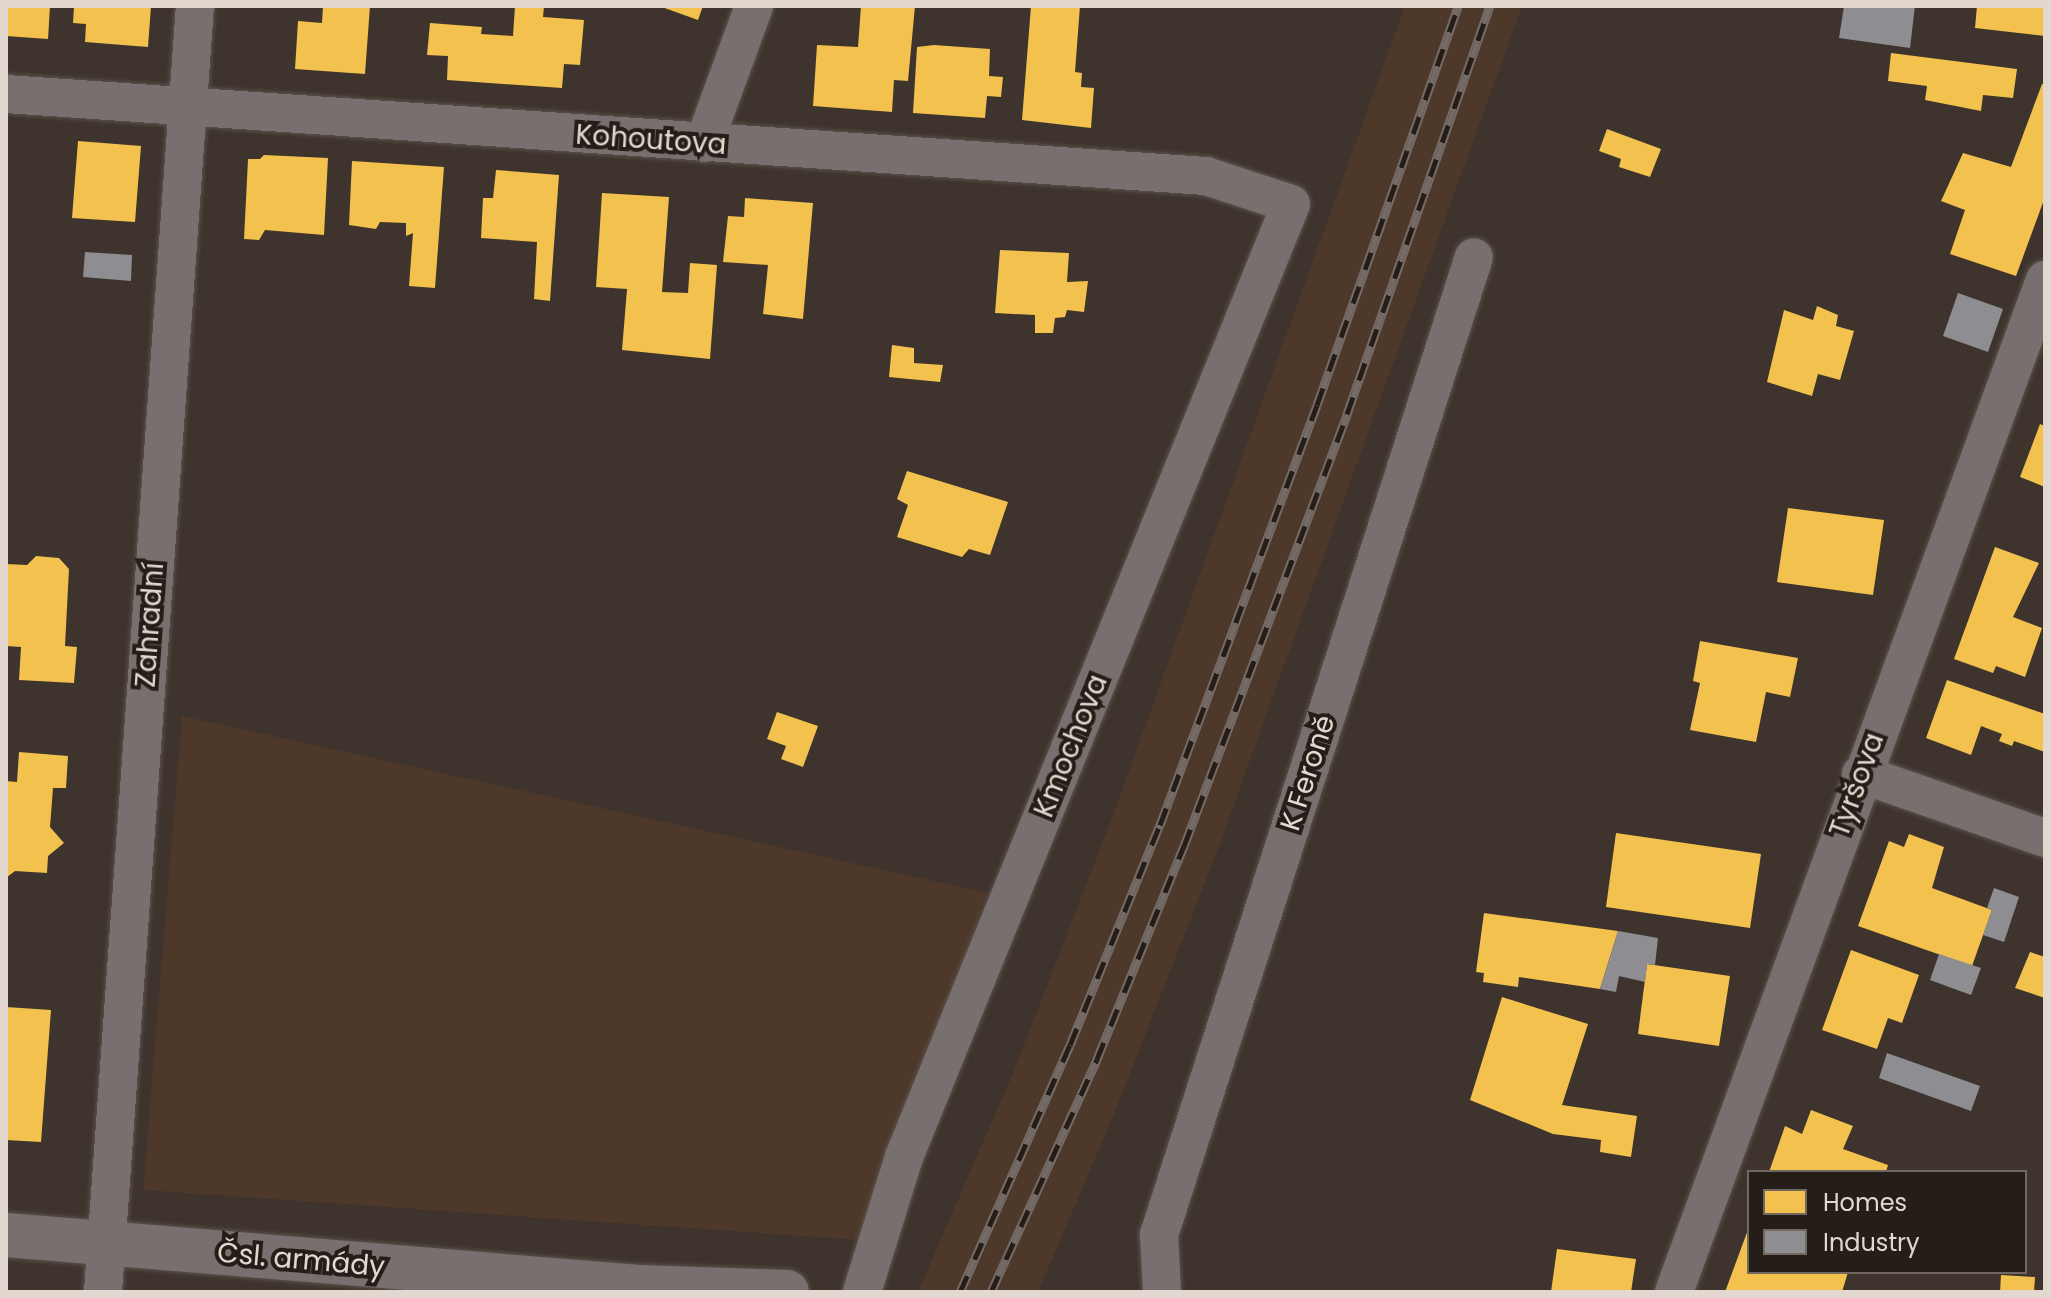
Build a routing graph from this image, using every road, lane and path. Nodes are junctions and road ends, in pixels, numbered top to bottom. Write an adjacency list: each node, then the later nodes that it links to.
1 (195, 6): 4 (street, Zahradní)
2 (754, 6): 5 (street)
3 (6, 94): 4 (street, Kohoutova)
4 (186, 108): 5 (street, Kohoutova); 12 (street, Zahradní)
5 (704, 143): 6 (street, Kohoutova)
6 (1291, 204): 15 (street, Kmochova)
7 (1474, 257): 16 (street, K Feroně)
8 (2045, 280): 9 (street, Tyršova)
9 (1861, 774): 10 (street); 17 (street, Tyršova)
10 (2045, 838)
11 (6, 1235): 12 (street, Čsl. armády)
12 (106, 1245): 13 (street, Zahradní); 14 (street, Čsl. armády)
13 (103, 1292)
14 (787, 1292)
15 (862, 1292)
16 (1162, 1292)
17 (1674, 1292)

